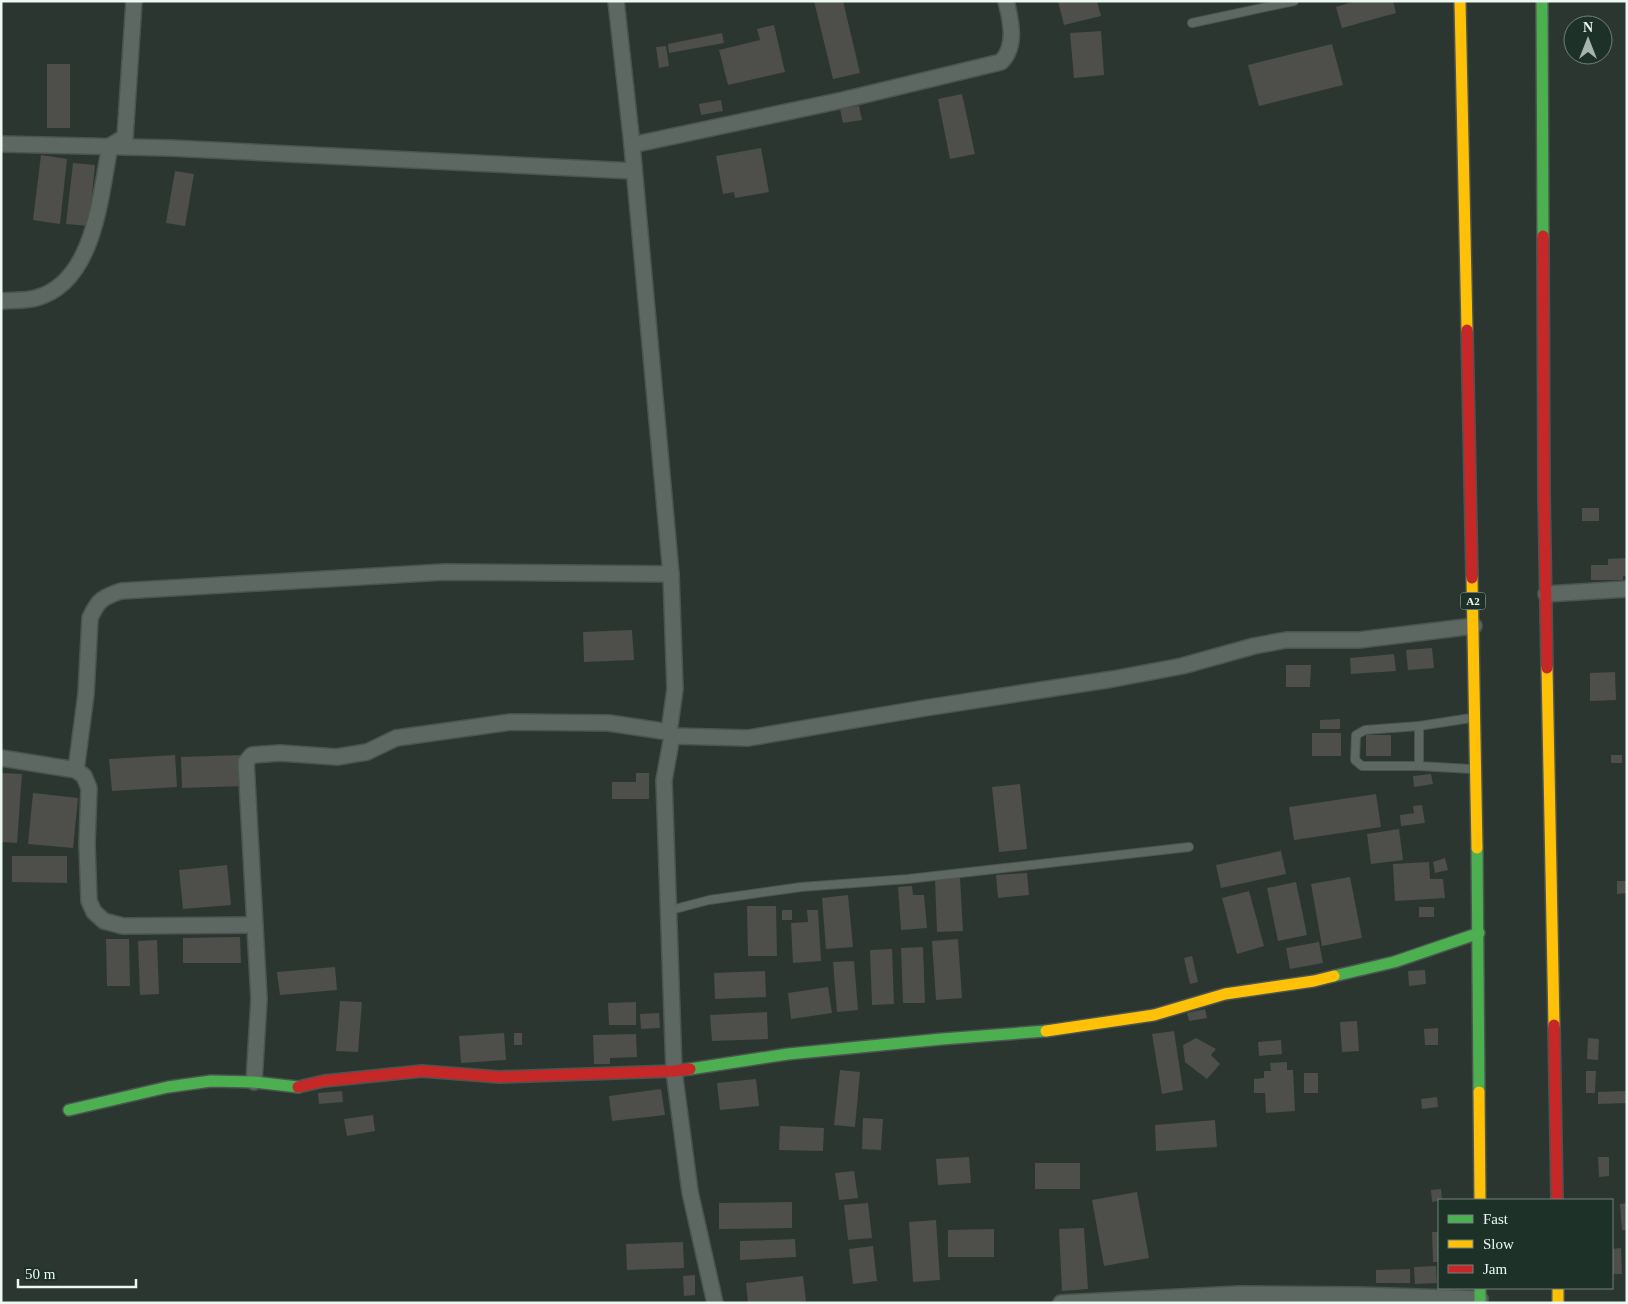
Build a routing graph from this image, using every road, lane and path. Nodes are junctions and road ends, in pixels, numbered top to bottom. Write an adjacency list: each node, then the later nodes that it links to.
1 (134, 1): 10 (street)
2 (616, 1): 9 (street)
3 (1006, 1): 9 (street)
4 (1294, 1): 7 (lane)
5 (1460, 1): 16 (main road, A2)
6 (1542, 1): 15 (main road)
7 (1192, 23)
8 (1, 144): 10 (street)
9 (632, 145): 11 (street)
10 (110, 146): 11 (street); 12 (street)
11 (634, 171): 13 (street)
12 (1, 301)
13 (671, 574): 19 (street); 22 (street)
14 (1627, 589): 15 (street)
15 (1546, 594): 32 (main road)
16 (1474, 626): 17 (main road, A2); 19 (street)
17 (1476, 717): 18 (lane); 23 (main road, A2)
18 (1420, 726): 21 (lane); 21 (lane)
19 (671, 734): 25 (street); 26 (street)
20 (1, 758): 22 (street)
21 (1419, 766): 23 (lane)
22 (76, 770): 26 (street)
23 (1476, 770): 27 (main road, A2)
24 (1190, 846): 25 (lane)
25 (667, 910): 28 (street)
26 (254, 925): 29 (street)
27 (1479, 934): 28 (main road); 31 (main road, A2)
28 (674, 1071): 29 (main road); 35 (street)
29 (254, 1082): 30 (main road)
30 (69, 1110)
31 (1480, 1199)
32 (1557, 1199)
33 (1558, 1289): 37 (main road)
34 (1480, 1297): 36 (street)
35 (715, 1303)
36 (1061, 1303)
37 (1558, 1303)

